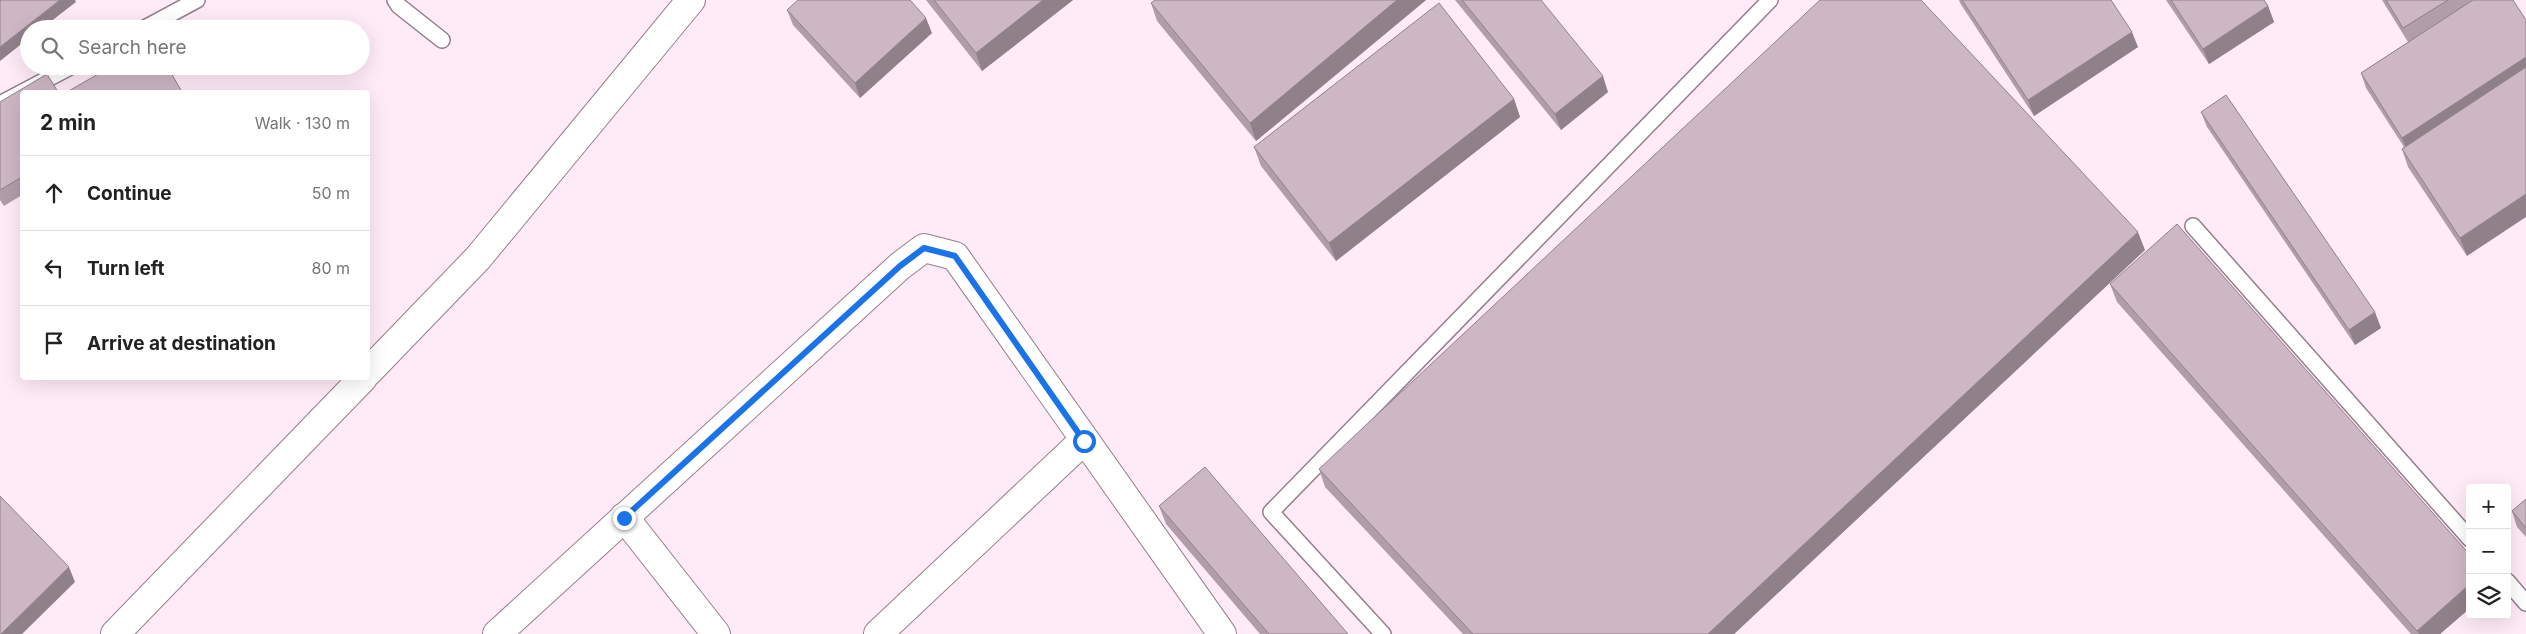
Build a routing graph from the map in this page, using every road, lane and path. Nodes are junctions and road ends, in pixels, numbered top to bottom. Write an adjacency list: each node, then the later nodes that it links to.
1 (197, 0): 5 (lane)
2 (395, 0): 6 (lane)
3 (690, 0): 12 (street)
4 (1770, 0): 24 (lane)
5 (160, 20)
6 (442, 40)
7 (55, 75): 8 (lane)
8 (27, 90)
9 (20, 93): 10 (lane)
10 (0, 104)
11 (2194, 226): 16 (lane)
12 (370, 370)
13 (361, 380): 19 (street)
14 (1084, 441): 15 (street); 22 (street); 23 (street)
15 (624, 518): 20 (street); 21 (street)
16 (2466, 534)
17 (2511, 586): 18 (lane)
18 (2526, 603)
19 (115, 634)
20 (497, 634)
21 (716, 634)
22 (878, 634)
23 (1222, 634)
24 (1383, 634)

